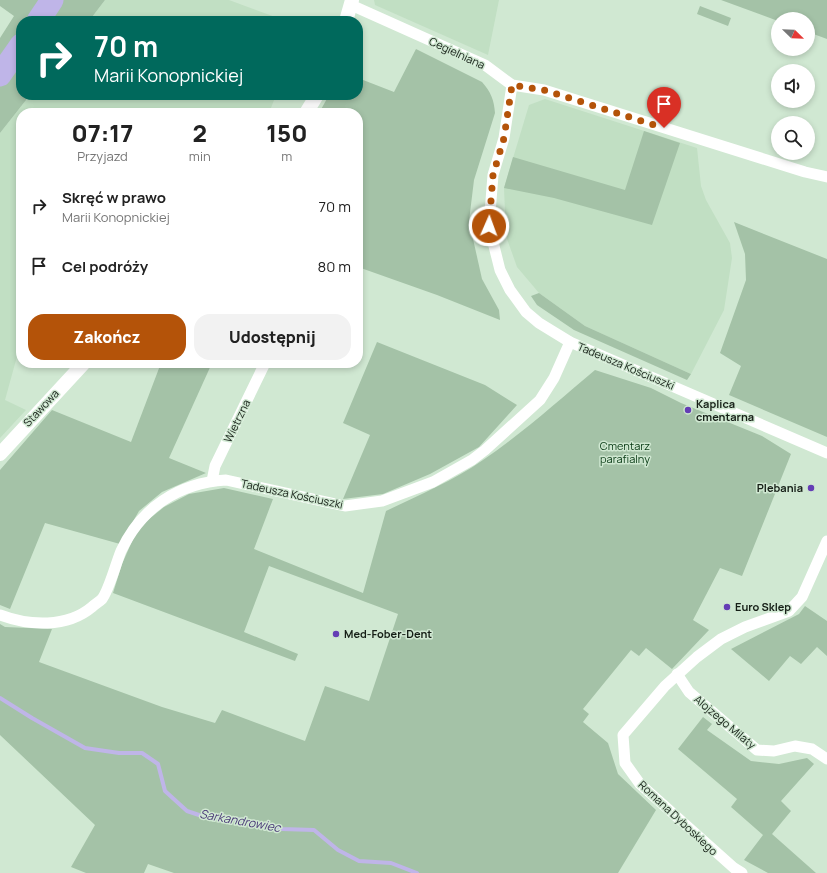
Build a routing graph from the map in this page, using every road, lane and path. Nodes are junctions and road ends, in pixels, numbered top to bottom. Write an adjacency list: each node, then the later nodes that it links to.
1 (352, 3): 2 (street); 3 (street, Cegielniana)
2 (348, 16)
3 (512, 85): 4 (street); 5 (street)
4 (827, 177)
5 (570, 342): 8 (street, Tadeusza Kościuszki); 10 (street, Tadeusza Kościuszki)
6 (79, 368): 9 (street, Stawowa)
7 (263, 368): 10 (street, Wietrzna)
8 (827, 453)
9 (0, 454)
10 (212, 481): 12 (street, Tadeusza Kościuszki)
11 (827, 542): 13 (street, Romana Dyboskiego)
12 (0, 615)
13 (677, 674): 14 (street, Alojzego Milaty); 15 (street, Romana Dyboskiego)
14 (827, 759)
15 (742, 873)

